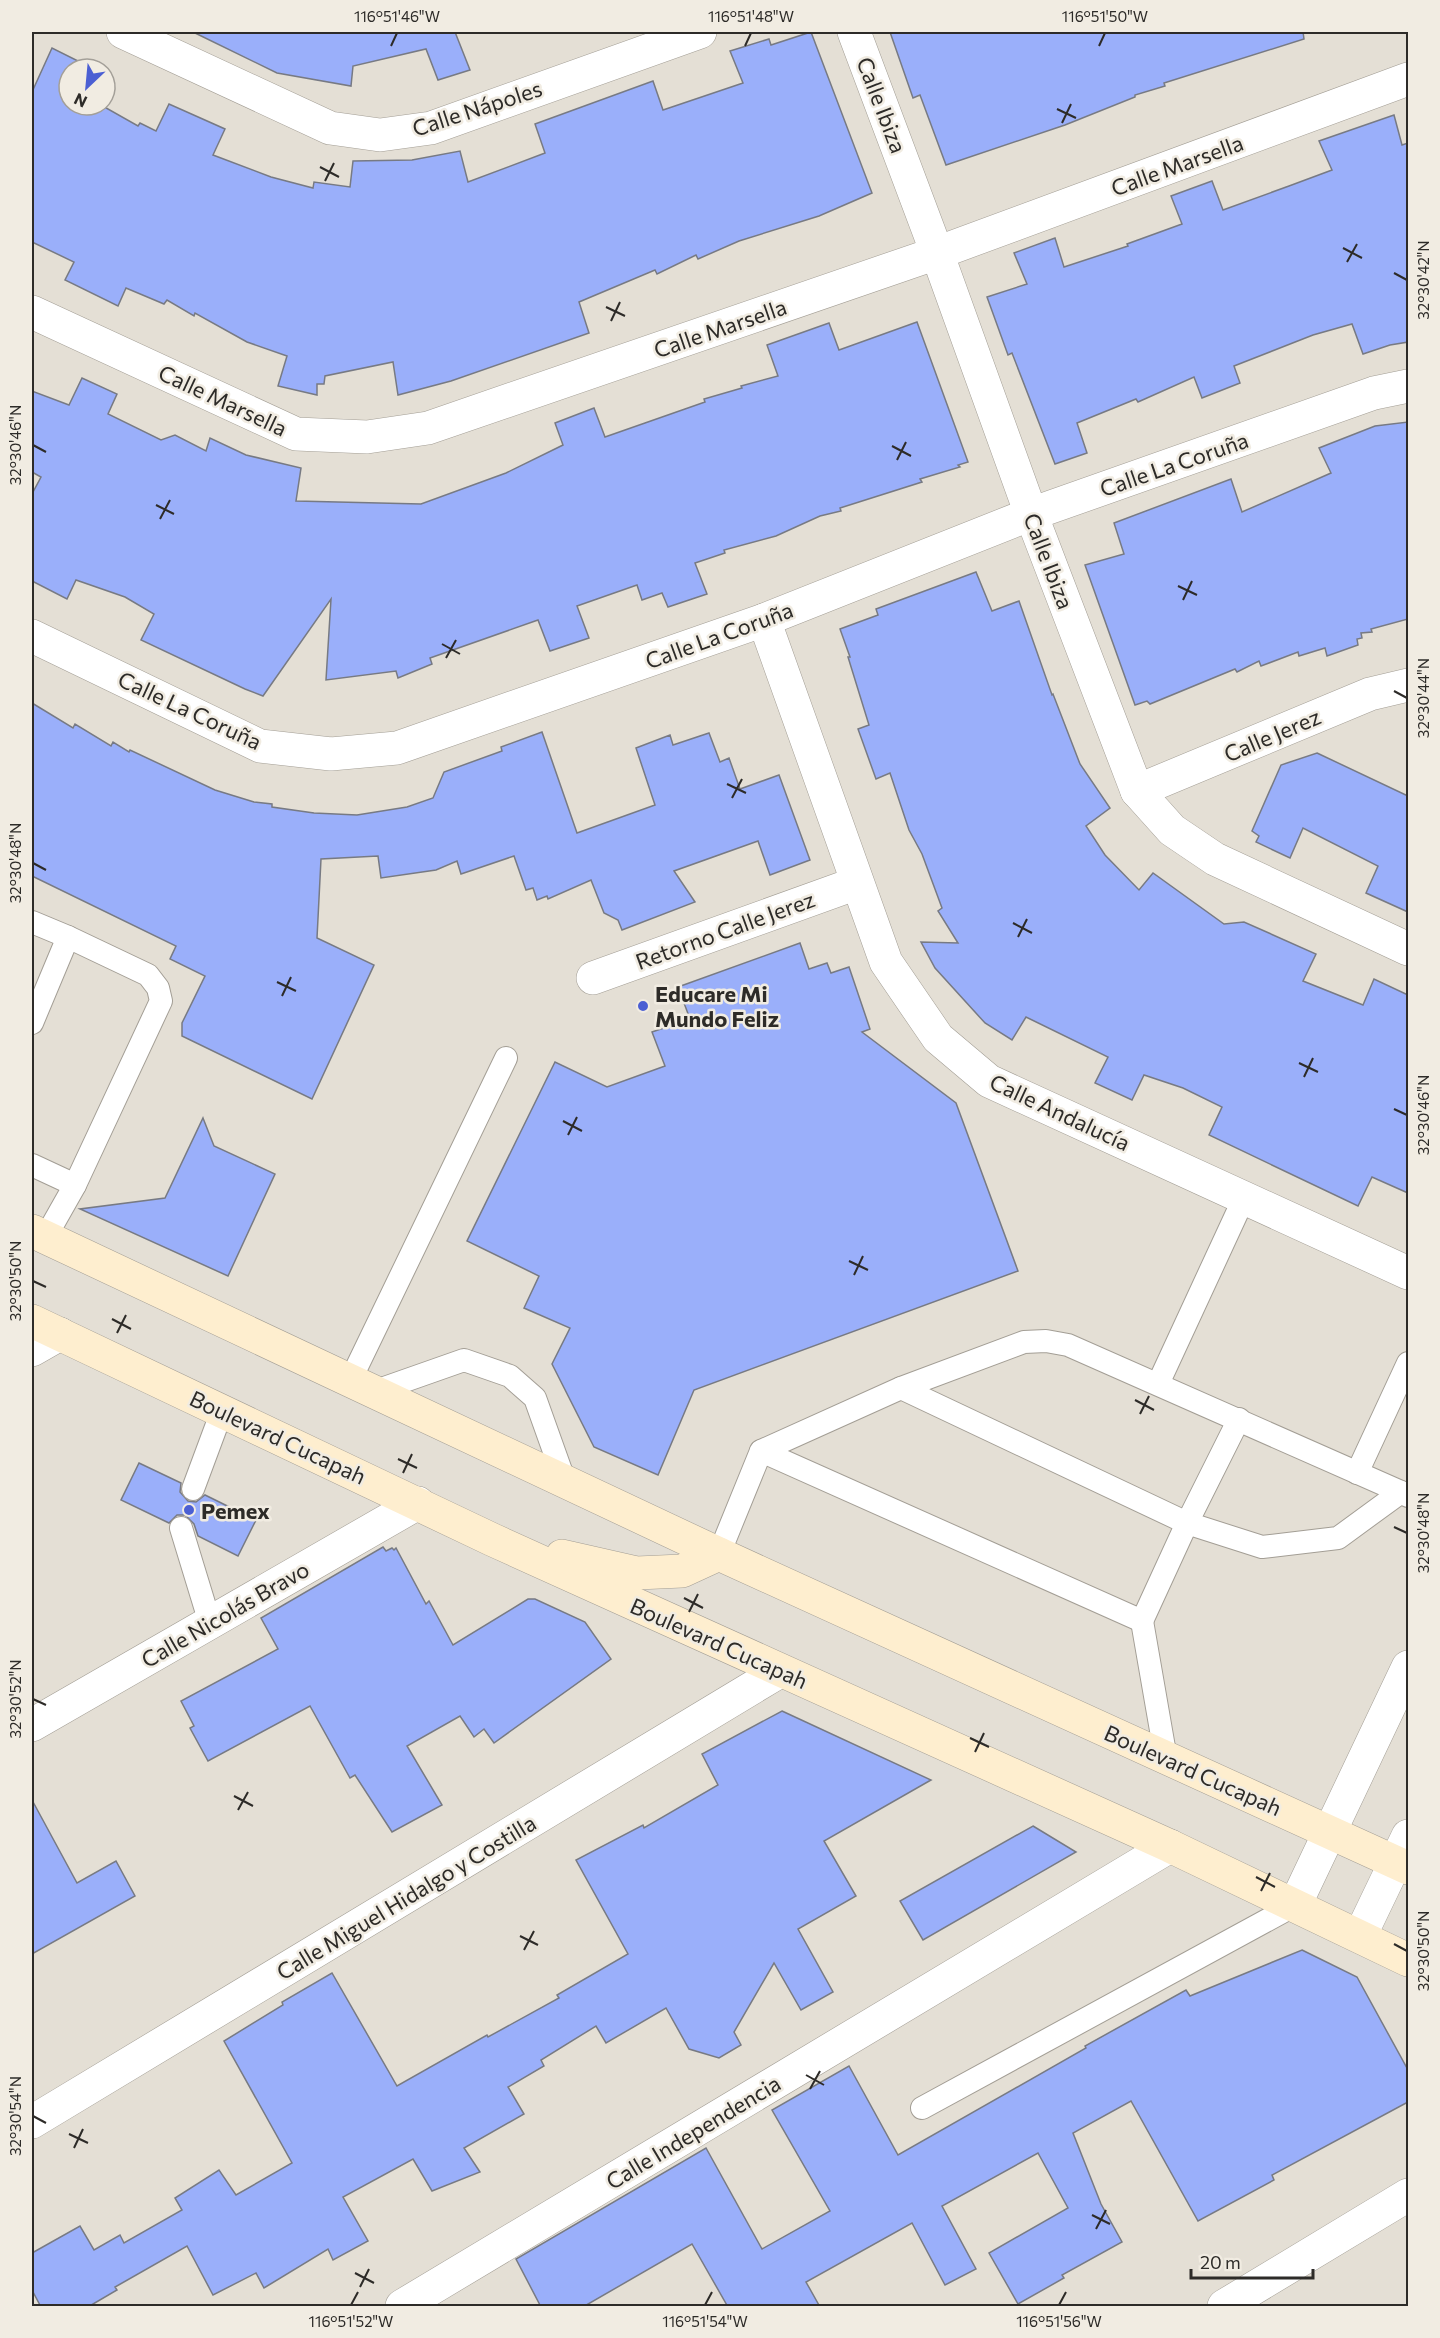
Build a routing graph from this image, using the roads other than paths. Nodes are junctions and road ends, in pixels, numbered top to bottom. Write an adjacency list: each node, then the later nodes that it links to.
1 (123, 32): 2 (street, Calle Nápoles)
2 (700, 32)
3 (854, 32): 5 (street, Calle Ibiza)
4 (1408, 79): 5 (street, Calle Marsella)
5 (938, 253): 6 (street, Calle Marsella); 8 (street, Calle Ibiza)
6 (32, 312)
7 (1408, 386): 8 (street, Calle La Coruña)
8 (1031, 514): 9 (street, Calle La Coruña); 12 (street, Calle Ibiza)
9 (764, 620): 10 (street, Calle La Coruña); 13 (street, Calle Andalucía)
10 (32, 636)
11 (1408, 685): 12 (street, Calle Jerez)
12 (1137, 791): 16 (street, Calle Ibiza)
13 (857, 883): 17 (street, Retorno Calle Jerez); 22 (street, Calle Andalucía)
14 (32, 922): 15 (lane)
15 (68, 937): 18 (lane); 21 (lane)
16 (1408, 950)
17 (593, 978)
18 (32, 1023)
19 (506, 1058): 29 (lane)
20 (32, 1165): 21 (lane)
21 (75, 1185): 23 (lane)
22 (1244, 1198): 24 (street, Calle Andalucía); 28 (lane)
23 (36, 1236): 29 (main road, Boulevard Cucapah)
24 (1408, 1273)
25 (46, 1327): 26 (street); 31 (main road, Boulevard Cucapah)
26 (32, 1350)
27 (1408, 1363): 34 (lane)
28 (1158, 1384): 30 (lane); 32 (lane)
29 (362, 1387): 35 (main road, Boulevard Cucapah); 35 (lane)
30 (901, 1388): 33 (lane); 39 (lane)
31 (222, 1411): 36 (lane); 38 (main road, Boulevard Cucapah)
32 (1239, 1419): 34 (lane); 39 (lane)
33 (761, 1451): 42 (lane); 43 (lane)
34 (1357, 1473): 37 (lane)
35 (565, 1482): 42 (main road, Boulevard Cucapah)
36 (193, 1489)
37 (1405, 1494): 39 (lane)
38 (418, 1503): 41 (main road, Boulevard Cucapah); 44 (street, Calle Nicolás Bravo)
39 (1187, 1523): 43 (lane)
40 (181, 1528): 44 (lane)
41 (494, 1540): 42 (main road); 46 (main road, Boulevard Cucapah)
42 (719, 1554): 48 (main road, Boulevard Cucapah)
43 (1142, 1621): 48 (lane)
44 (210, 1623): 47 (street, Calle Nicolás Bravo)
45 (1408, 1667): 49 (street)
46 (780, 1671): 50 (main road, Boulevard Cucapah); 56 (street, Calle Miguel Hidalgo y Costilla)
47 (32, 1725)
48 (1166, 1759): 49 (main road, Boulevard Cucapah)
49 (1330, 1832): 51 (main road, Boulevard Cucapah); 52 (street)
50 (1170, 1846): 52 (main road, Boulevard Cucapah); 58 (street, Calle Independencia)
51 (1404, 1856): 53 (street)
52 (1295, 1905): 53 (main road, Boulevard Cucapah); 55 (lane)
53 (1360, 1936): 54 (main road, Boulevard Cucapah)
54 (1408, 1960)
55 (922, 2108)
56 (32, 2122)
57 (1408, 2195): 59 (street)
58 (402, 2307)
59 (1224, 2307)

